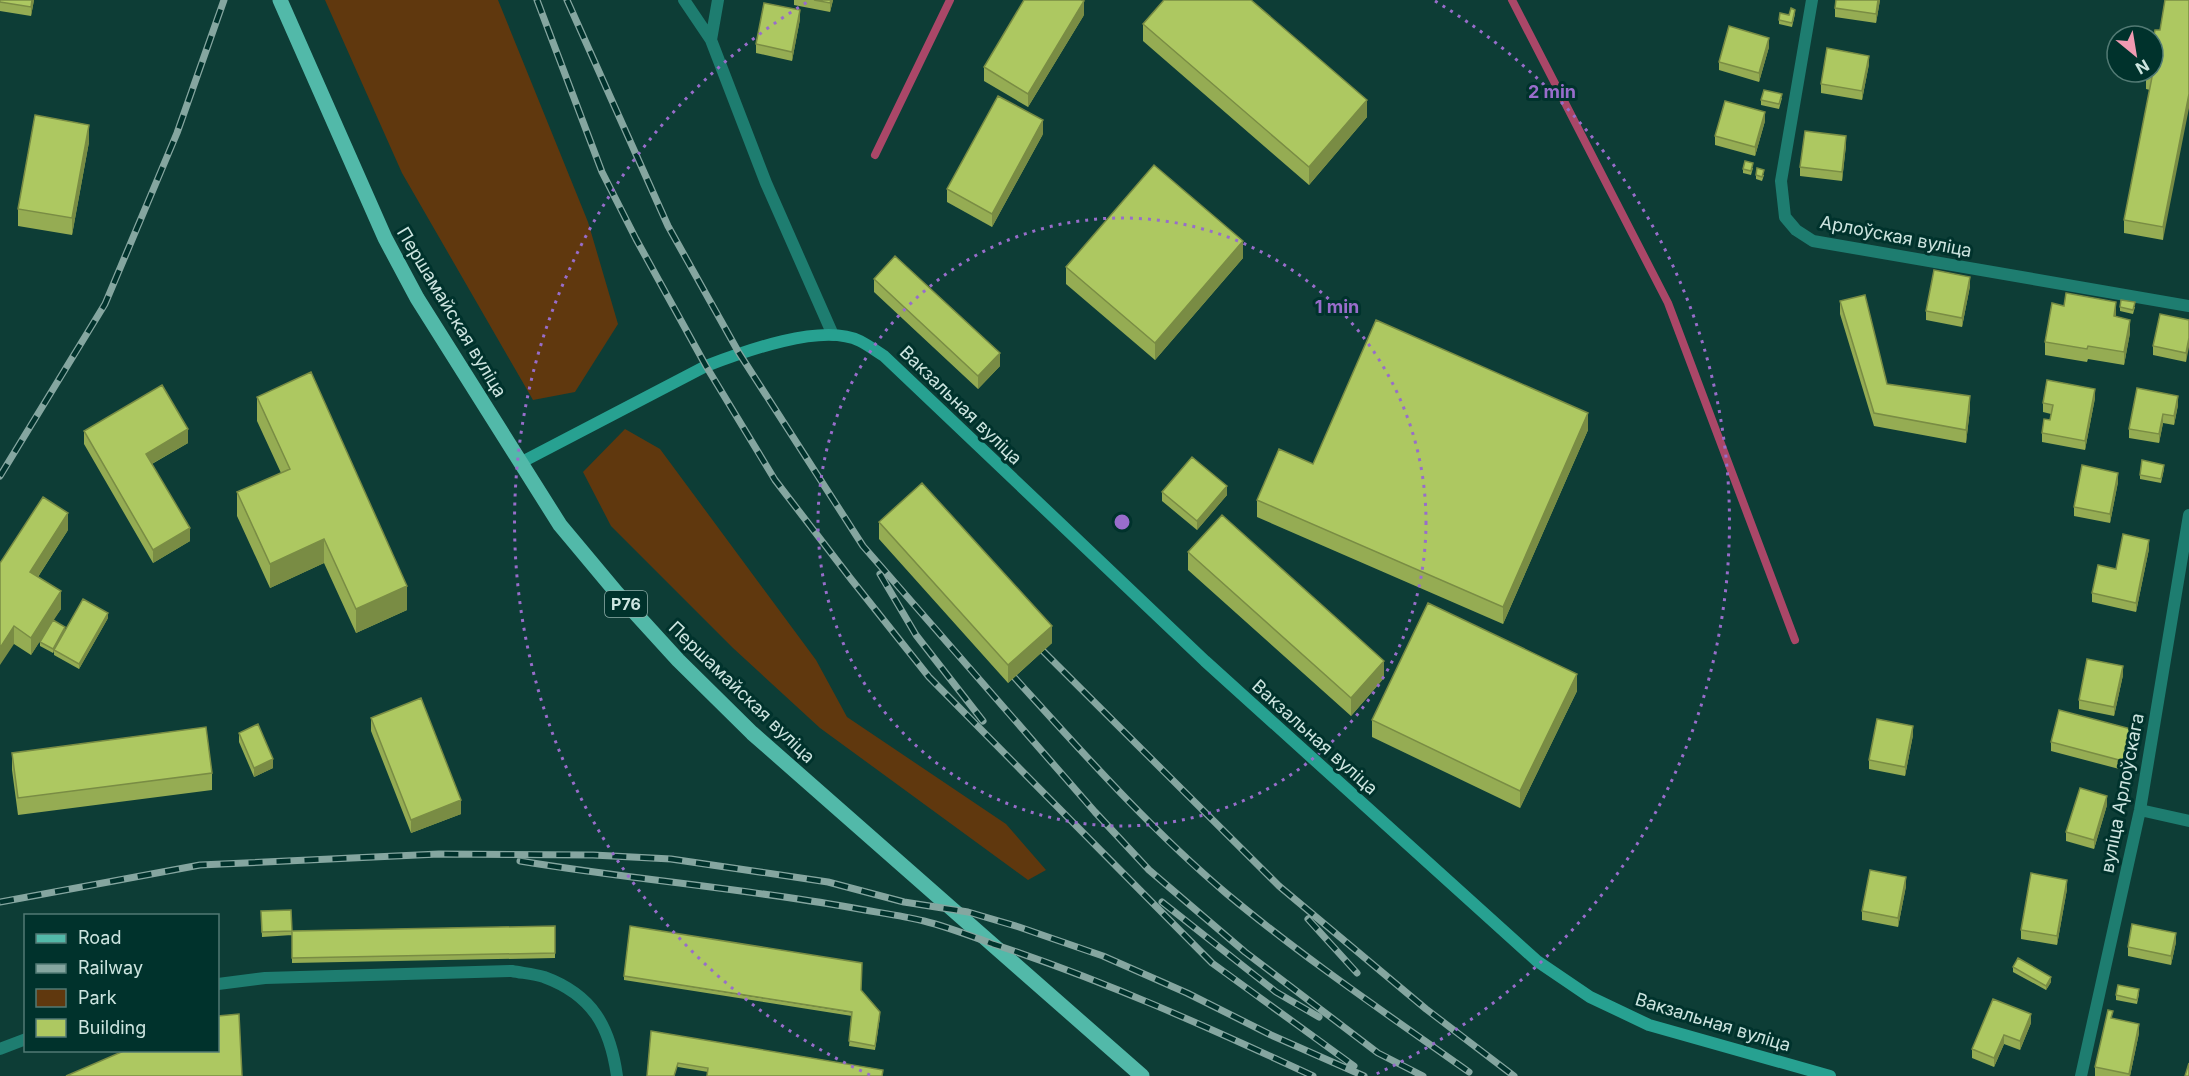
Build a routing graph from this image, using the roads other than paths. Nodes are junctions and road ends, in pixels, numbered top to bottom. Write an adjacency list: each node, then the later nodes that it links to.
1 (280, 0): 8 (main road, Першамайская вуліца / Р76)
2 (684, 0): 5 (street)
3 (718, 0): 5 (street)
4 (1812, 0): 6 (street, Арлоўская вуліца)
5 (711, 40): 7 (street)
6 (2189, 306)
7 (833, 336): 8 (main road, Вакзальная вуліца); 17 (main road, Вакзальная вуліца)
8 (520, 463): 16 (main road, Першамайская вуліца / Р76)
9 (2189, 515): 10 (street, вуліца Арлоўскага)
10 (2140, 810): 11 (street); 18 (street, вуліца Арлоўскага)
11 (2189, 821)
12 (219, 984): 15 (street)
13 (24, 1040): 14 (street)
14 (0, 1049)
15 (617, 1076)
16 (1142, 1076)
17 (1830, 1076)
18 (2081, 1076)

